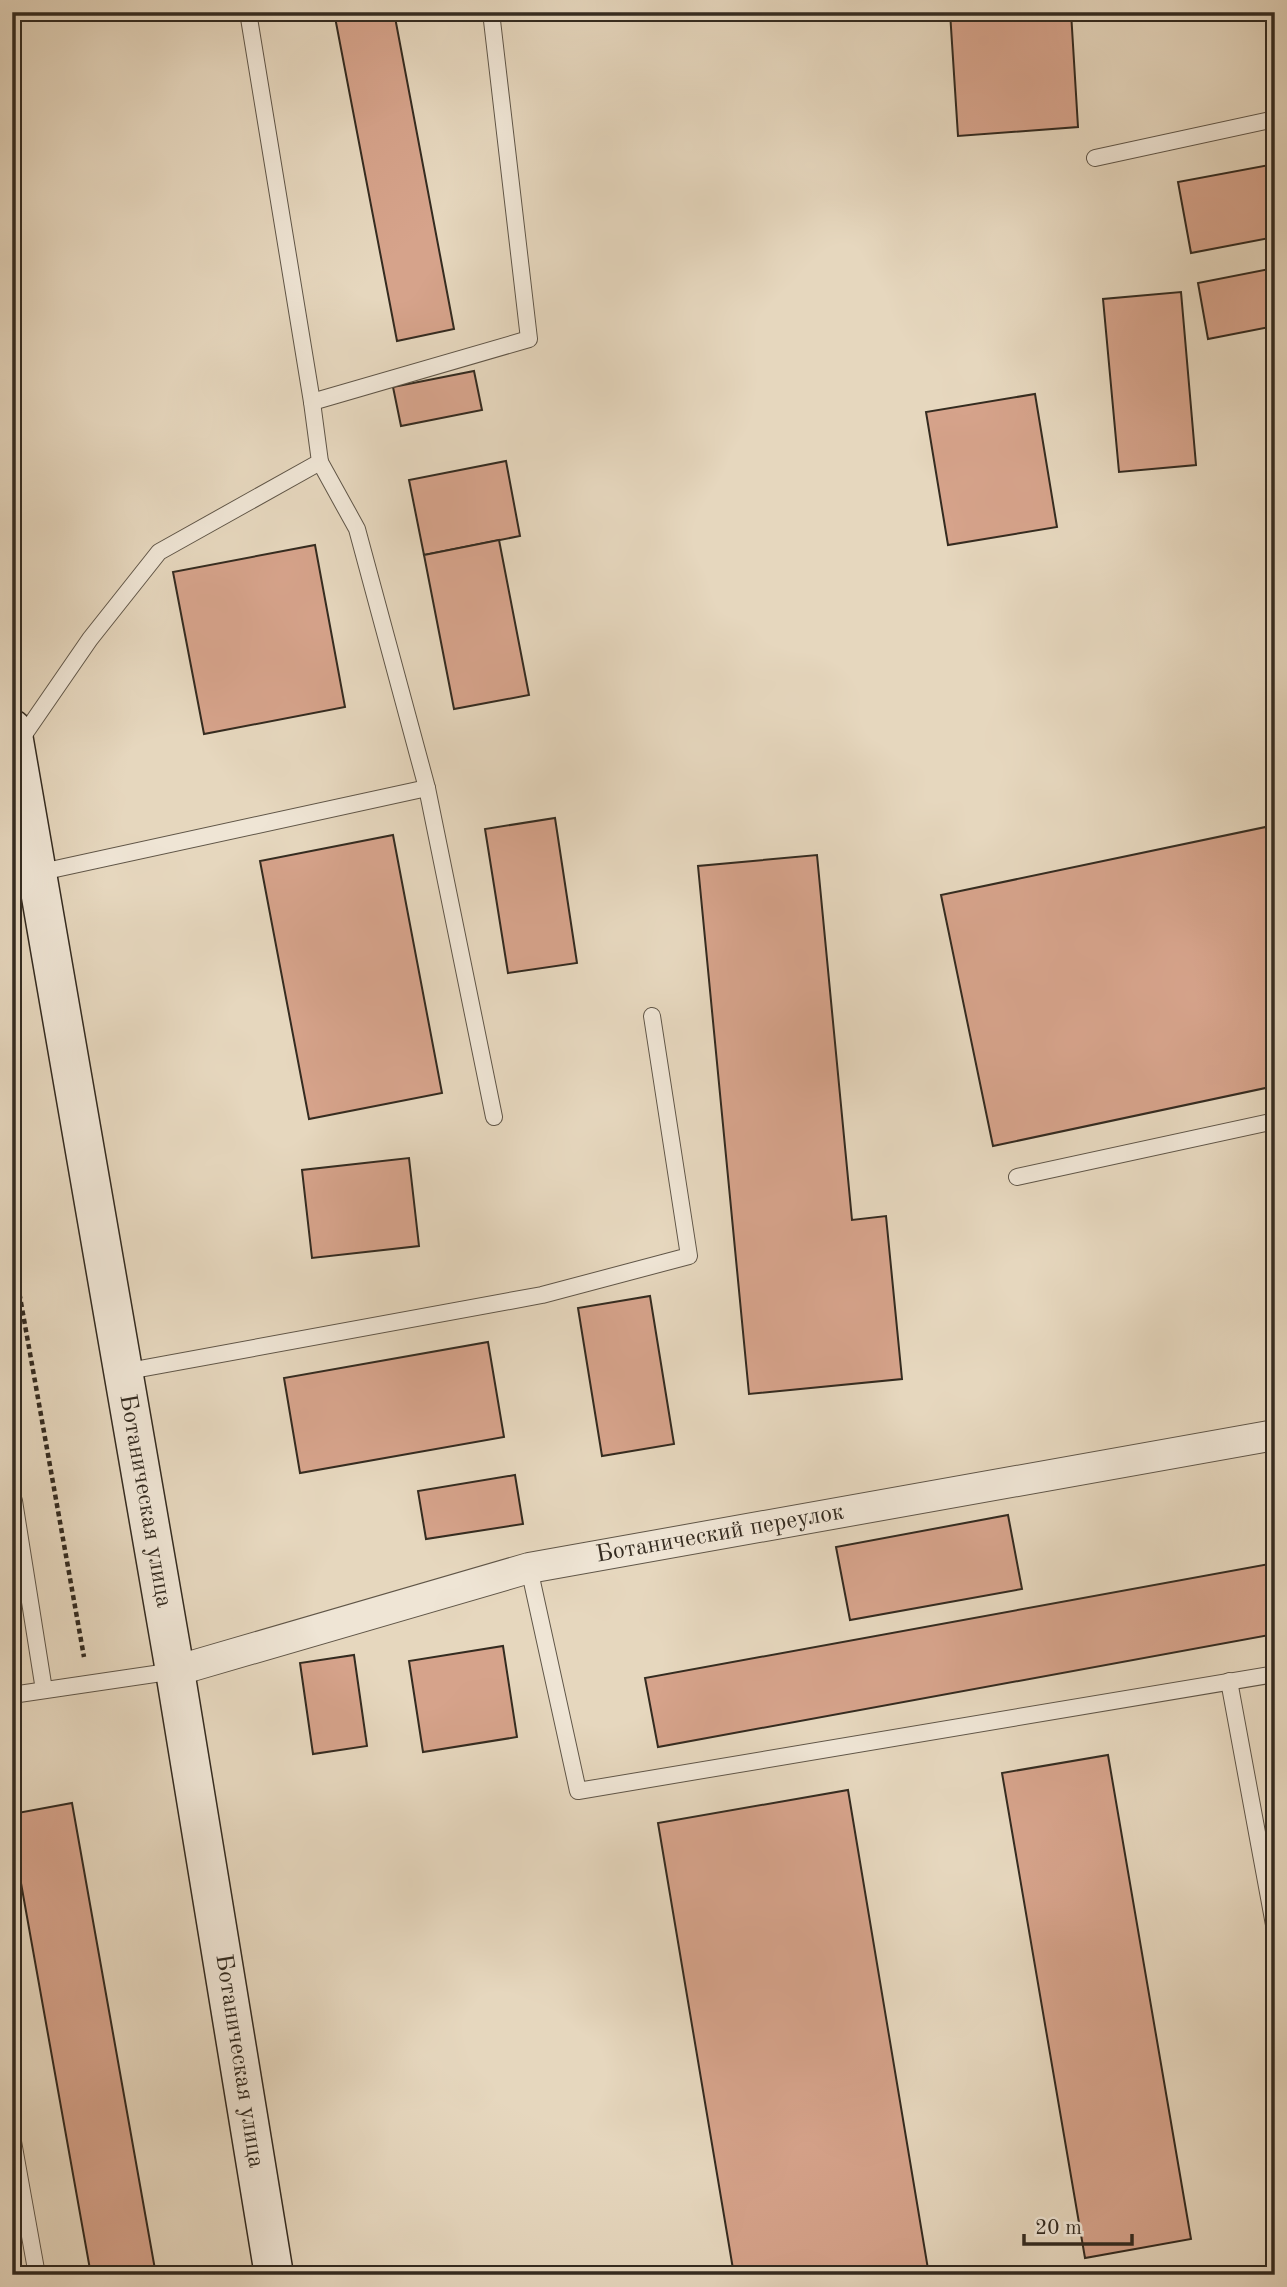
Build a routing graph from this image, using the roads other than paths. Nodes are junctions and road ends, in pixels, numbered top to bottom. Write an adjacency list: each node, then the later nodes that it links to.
1 (248, 12): 5 (lane)
2 (491, 12): 5 (lane)
3 (1275, 119): 4 (lane)
4 (1095, 158)
5 (312, 402): 6 (lane)
6 (320, 462): 7 (lane); 8 (lane)
7 (14, 738): 9 (street, Ботаническая улица)
8 (427, 788): 10 (lane); 12 (lane)
9 (18, 800): 10 (street, Ботаническая улица)
10 (37, 873): 15 (street, Ботаническая улица)
11 (652, 1016): 15 (lane)
12 (494, 1117)
13 (1275, 1121): 14 (lane)
14 (1017, 1177)
15 (123, 1372): 19 (street, Ботаническая улица)
16 (1275, 1435): 18 (street, Ботанический переулок)
17 (12, 1500): 22 (lane)
18 (529, 1568): 19 (street, Ботанический переулок); 21 (lane)
19 (175, 1671): 22 (lane); 28 (street, Ботаническая улица)
20 (1275, 1674): 21 (lane)
21 (1229, 1681): 24 (lane)
22 (44, 1690): 23 (lane)
23 (12, 1695)
24 (1275, 1930)
25 (12, 2136): 26 (lane)
26 (18, 2196): 27 (lane)
27 (37, 2275)
28 (274, 2275)

